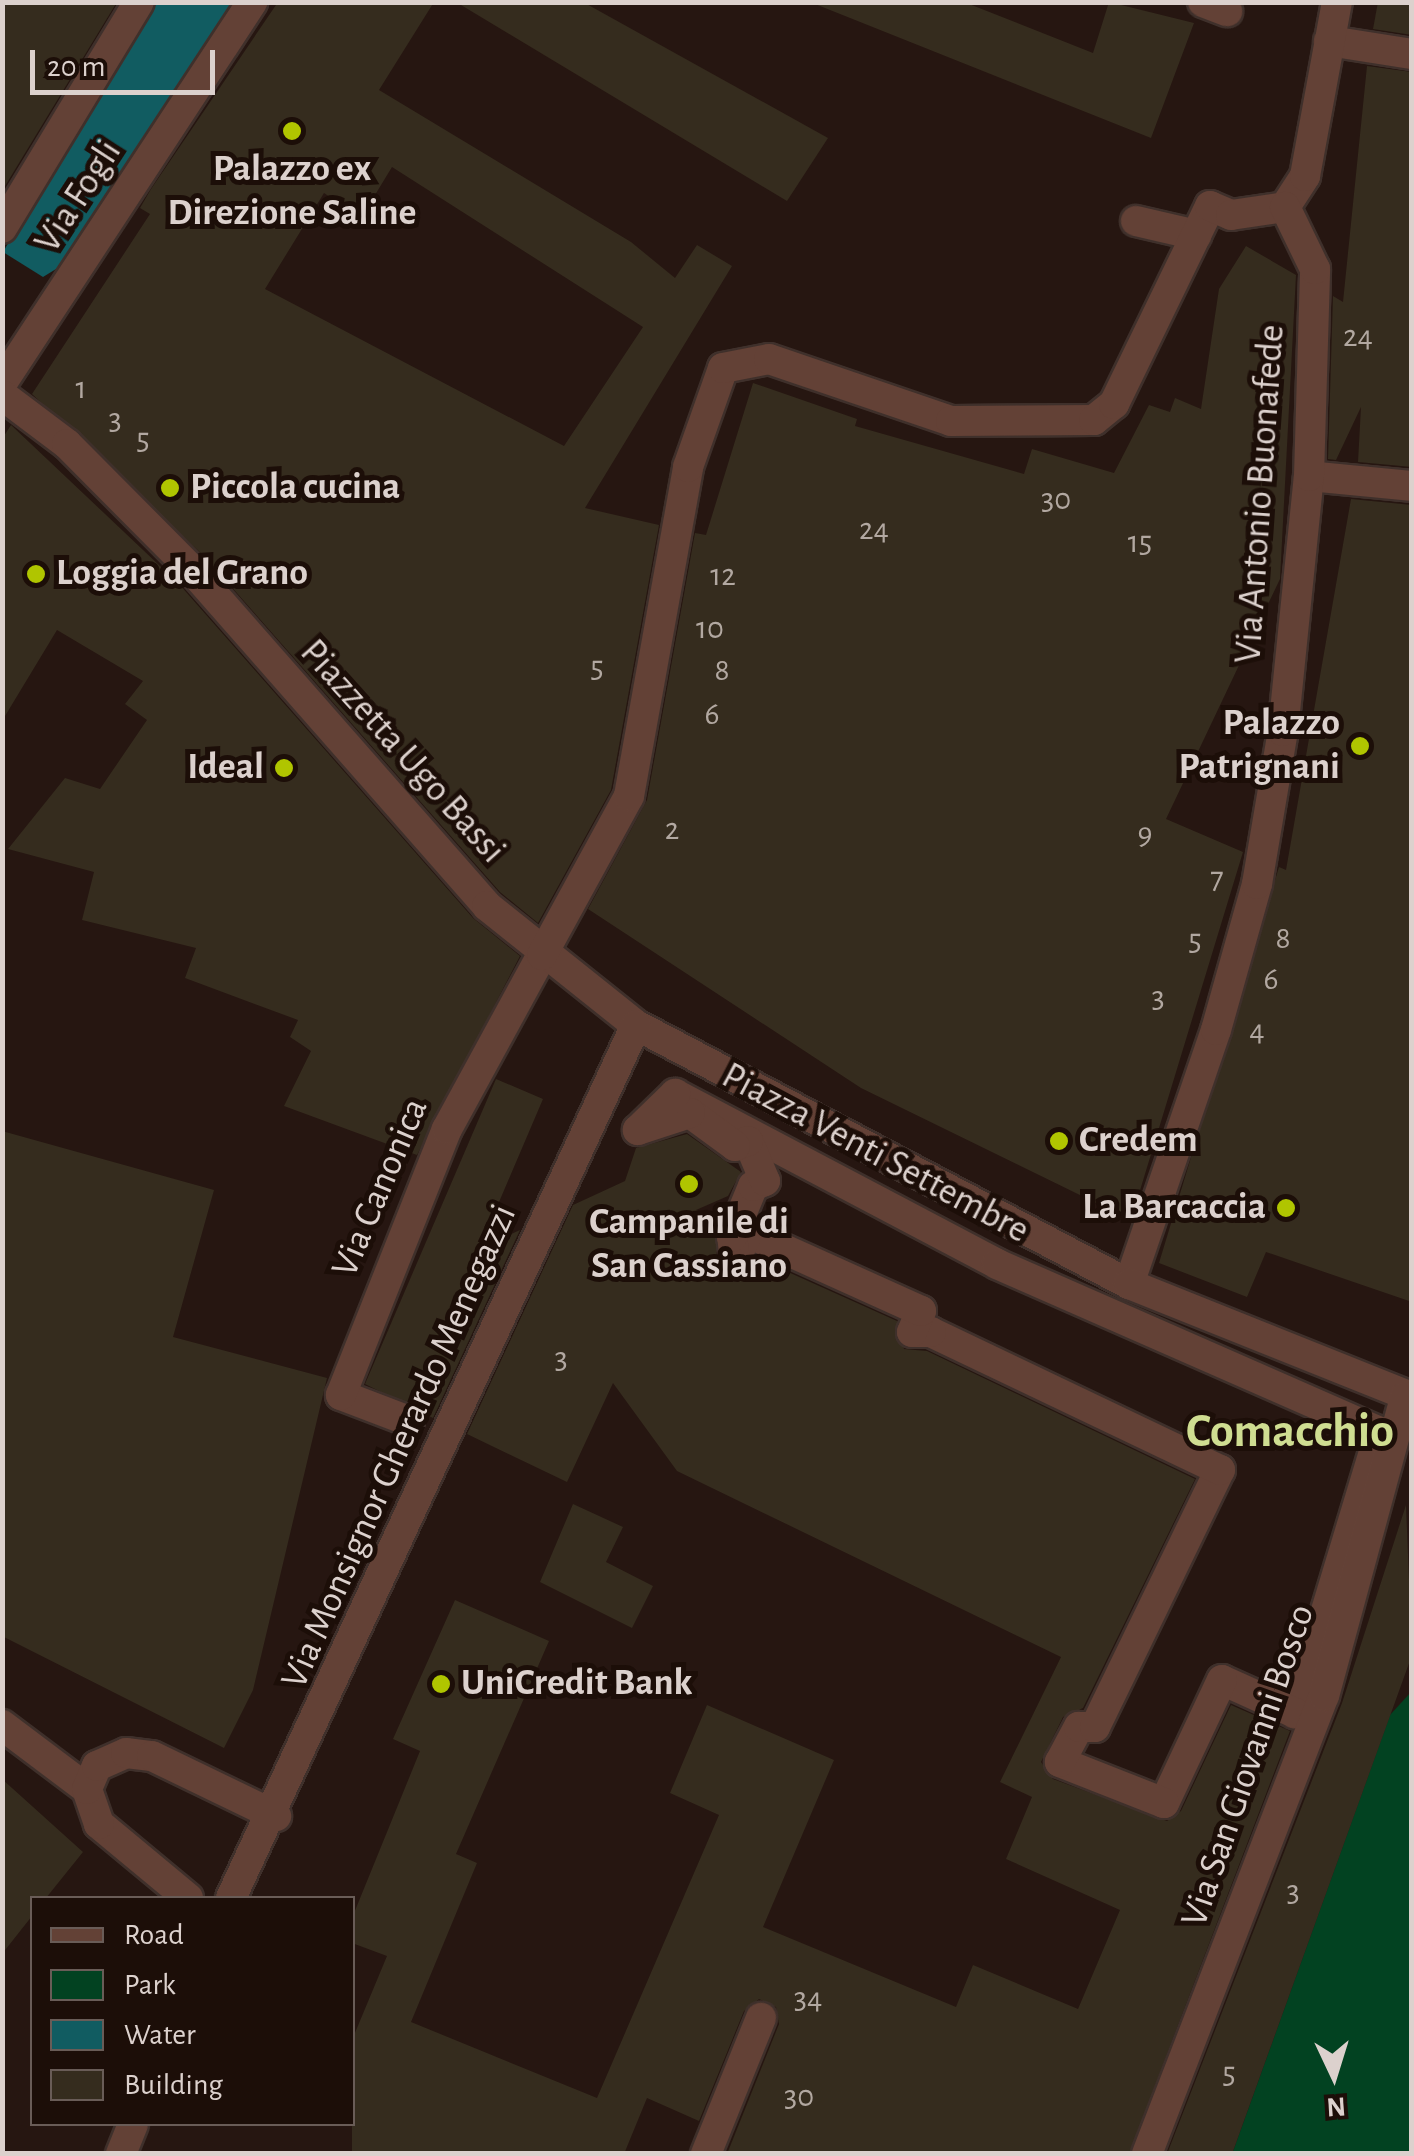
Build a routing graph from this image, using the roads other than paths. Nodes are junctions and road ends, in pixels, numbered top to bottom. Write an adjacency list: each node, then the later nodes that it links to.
1 (139, 2): 8 (street, Via Fogli)
2 (252, 2): 10 (street, Via Fogli)
3 (1338, 2): 4 (street)
4 (1329, 41): 5 (street); 6 (street)
5 (1412, 54)
6 (1285, 207): 9 (street); 12 (street, Via Antonio Buonafede)
7 (1136, 221): 9 (street)
8 (2, 228)
9 (1196, 235): 14 (street)
10 (2, 383)
11 (2, 396): 14 (street, Piazzetta Ugo Bassi)
12 (1309, 476): 13 (street); 17 (street, Via Antonio Buonafede)
13 (1412, 486)
14 (542, 955): 15 (street, Piazzetta Ugo Bassi); 19 (street, Via Canonica)
15 (580, 984): 16 (street, Piazza Venti Settembre)
16 (636, 1025): 17 (street, Piazza Venti Settembre); 23 (street, Via Monsignor Gherardo Menegazzi)
17 (1129, 1284): 18 (street, Piazza Venti Settembre)
18 (1408, 1397): 30 (street, Via San Giovanni Bosco)
19 (409, 1421)
20 (1296, 1714): 20 (street, Piazza Venti Settembre)
21 (2, 1725): 22 (street)
22 (87, 1789): 23 (street); 24 (street)
23 (276, 1816): 25 (street, Via Monsignor Gherardo Menegazzi)
24 (186, 1896)
25 (232, 1896)
26 (761, 2018): 29 (street)
27 (133, 2126): 28 (street)
28 (121, 2154)
29 (706, 2154)
30 (1147, 2154)

